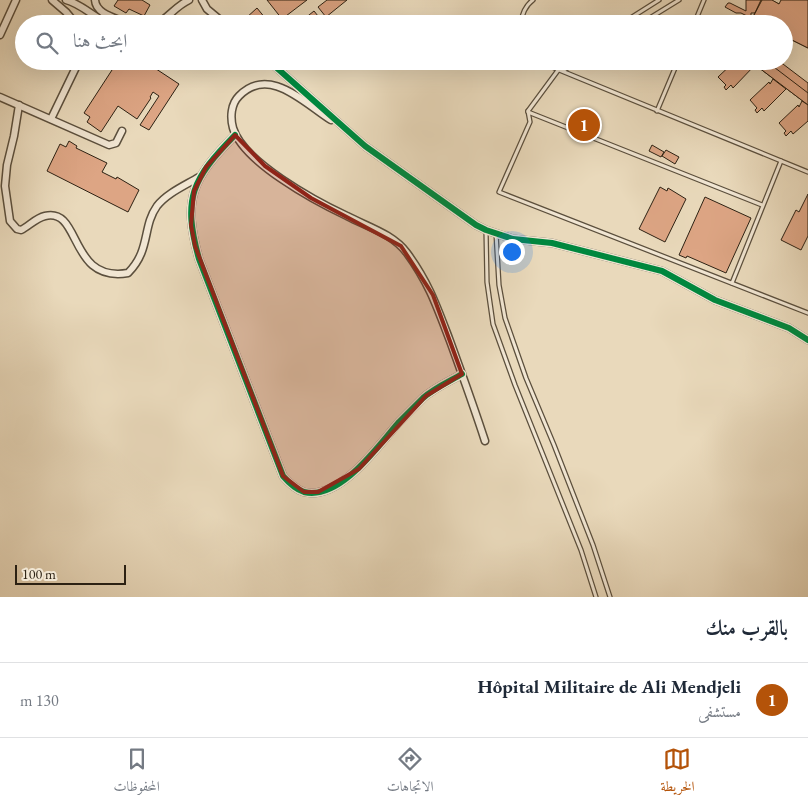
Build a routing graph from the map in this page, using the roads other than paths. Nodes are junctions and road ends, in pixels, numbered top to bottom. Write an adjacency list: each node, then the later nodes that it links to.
1 (16, 0): 20 (street)
2 (52, 0): 11 (street)
3 (66, 0): 12 (street)
4 (95, 0): 13 (street)
5 (189, 0): 14 (street)
6 (202, 0): 15 (street)
7 (533, 0): 16 (lane)
8 (658, 0): 17 (lane)
9 (679, 0): 18 (lane)
10 (704, 0): 19 (lane)
11 (68, 15)
12 (92, 15)
13 (108, 15)
14 (168, 15)
15 (214, 15)
16 (522, 15)
17 (635, 15)
18 (655, 15)
19 (698, 15)
20 (0, 35)
21 (76, 70): 29 (street)
22 (279, 70): 30 (street)
23 (561, 70): 27 (lane); 28 (lane)
24 (674, 70): 27 (lane)
25 (0, 97): 26 (street)
26 (19, 105): 29 (street); 35 (street)
27 (657, 110): 33 (lane)
28 (528, 111): 36 (lane); 39 (lane)
29 (51, 119): 31 (street)
30 (344, 128): 32 (street); 37 (street)
31 (122, 131)
32 (235, 135): 35 (street); 42 (street)
33 (780, 161): 34 (lane); 36 (lane)
34 (808, 172)
35 (200, 176): 42 (street)
36 (762, 205): 39 (lane)
37 (486, 230): 38 (street); 44 (lane)
38 (496, 233): 41 (street); 45 (lane)
39 (732, 284): 40 (lane)
40 (808, 313)
41 (808, 340)
42 (462, 374): 43 (street)
43 (485, 441)
44 (596, 597)
45 (610, 597)

